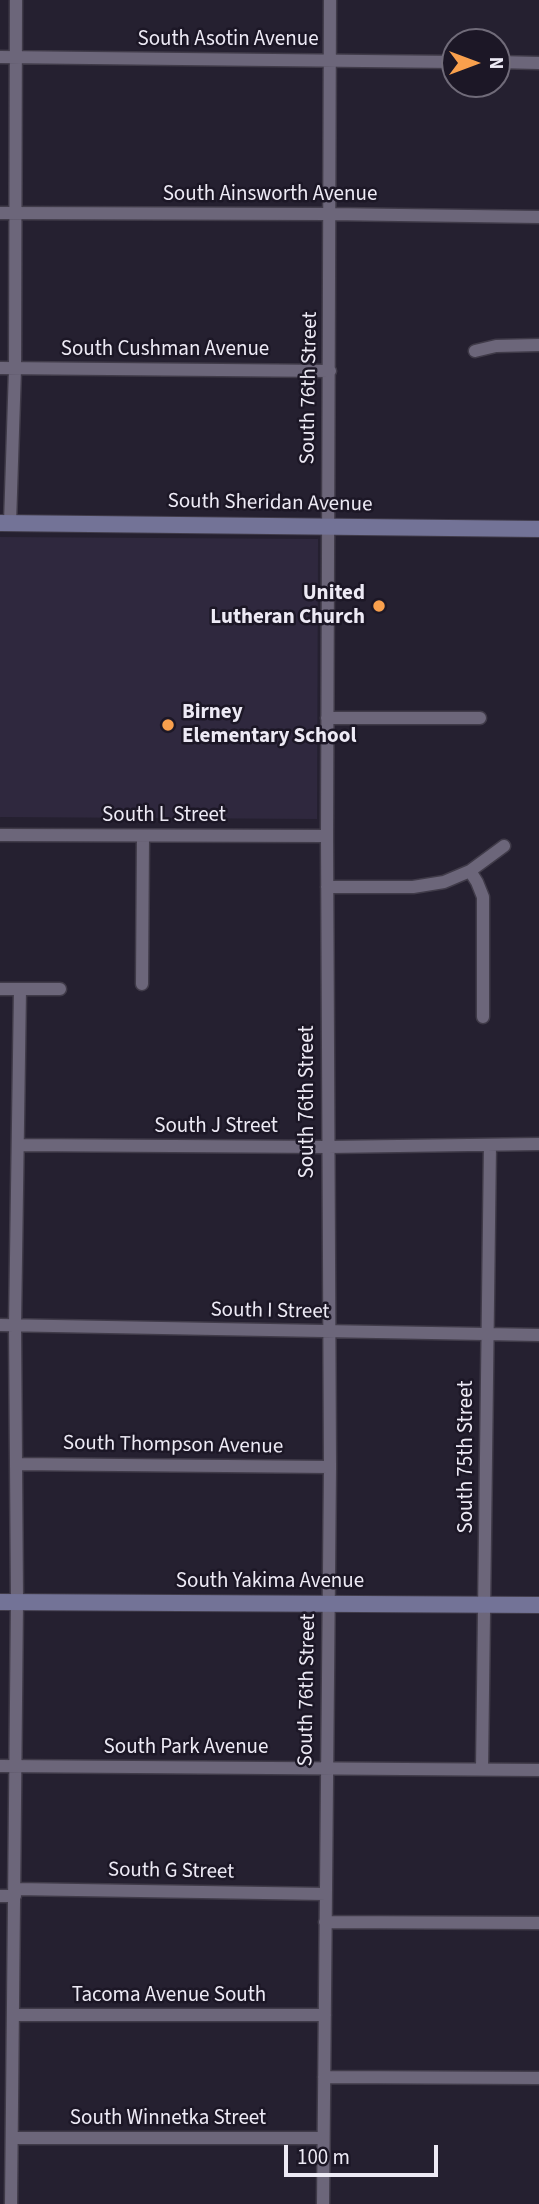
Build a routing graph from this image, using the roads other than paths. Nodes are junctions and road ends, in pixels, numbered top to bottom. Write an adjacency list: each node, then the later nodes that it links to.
1 (16, 0): 4 (street)
2 (330, 0): 5 (street, South 76th Street)
3 (0, 57): 4 (street, South Asotin Avenue)
4 (16, 57): 5 (street, South Asotin Avenue); 10 (street)
5 (330, 60): 6 (street, South Asotin Avenue); 11 (street, South 76th Street)
6 (441, 62)
7 (511, 62): 8 (street)
8 (539, 63)
9 (0, 213): 10 (street, South Ainsworth Avenue)
10 (15, 214): 11 (street, South Ainsworth Avenue); 16 (street)
11 (330, 214): 12 (street, South Ainsworth Avenue); 17 (street, South 76th Street)
12 (539, 217)
13 (539, 345): 14 (street)
14 (475, 351)
15 (0, 368): 16 (street, South Cushman Avenue)
16 (15, 369): 17 (street, South Cushman Avenue); 18 (street)
17 (330, 371): 19 (street, South 76th Street)
18 (5, 523): 19 (main road, South Sheridan Avenue)
19 (327, 526): 20 (main road, South Sheridan Avenue); 21 (street, South 76th Street)
20 (539, 529)
21 (327, 718): 22 (street); 25 (street, South 76th Street)
22 (480, 718)
23 (0, 835): 24 (street, South L Street)
24 (143, 836): 25 (street, South L Street); 29 (street)
25 (327, 836): 28 (street, South 76th Street)
26 (504, 846): 27 (street)
27 (470, 872): 28 (street); 33 (street)
28 (327, 887): 37 (street, South 76th Street)
29 (142, 984)
30 (0, 989): 31 (street)
31 (20, 989): 32 (street); 35 (street)
32 (60, 989)
33 (483, 1017)
34 (539, 1144): 36 (street, South J Street)
35 (18, 1145): 37 (street, South J Street); 39 (street)
36 (490, 1145): 37 (street, South J Street); 41 (street, South 75th Street)
37 (328, 1147): 40 (street, South 76th Street)
38 (0, 1325): 39 (street, South I Street)
39 (15, 1325): 40 (street, South I Street); 43 (street)
40 (329, 1332): 41 (street, South I Street); 44 (street, South 76th Street)
41 (487, 1335): 42 (street, South I Street); 48 (street, South 75th Street)
42 (539, 1335)
43 (16, 1464): 44 (street, South Thompson Avenue); 45 (street)
44 (330, 1467): 47 (street, South 76th Street)
45 (17, 1601): 46 (main road, South Yakima Avenue); 47 (main road, South Yakima Avenue); 51 (street)
46 (0, 1602)
47 (328, 1603): 48 (main road, South Yakima Avenue); 52 (street, South 76th Street)
48 (485, 1605): 49 (main road, South Yakima Avenue); 53 (street, South 75th Street)
49 (539, 1605)
50 (0, 1766): 51 (street, South Park Avenue)
51 (15, 1766): 52 (street, South Park Avenue); 55 (street)
52 (327, 1768): 53 (street, South Park Avenue); 56 (street, South 76th Street)
53 (482, 1769): 54 (street, South Park Avenue)
54 (539, 1770)
55 (15, 1892): 56 (street, South G Street); 57 (street, South G Street); 60 (street)
56 (326, 1894): 58 (street, South 76th Street)
57 (0, 1896)
58 (325, 1922): 59 (street); 61 (street, South 76th Street)
59 (539, 1923)
60 (13, 2015): 61 (street, Tacoma Avenue South); 62 (street)
61 (324, 2015): 63 (street, South 76th Street)
62 (6, 2034): 65 (street)
63 (324, 2077): 64 (street); 66 (street, South 76th Street)
64 (539, 2078)
65 (12, 2138): 66 (street, South Winnetka Street); 67 (street)
66 (323, 2138): 68 (street, South 76th Street)
67 (11, 2204)
68 (323, 2204)

